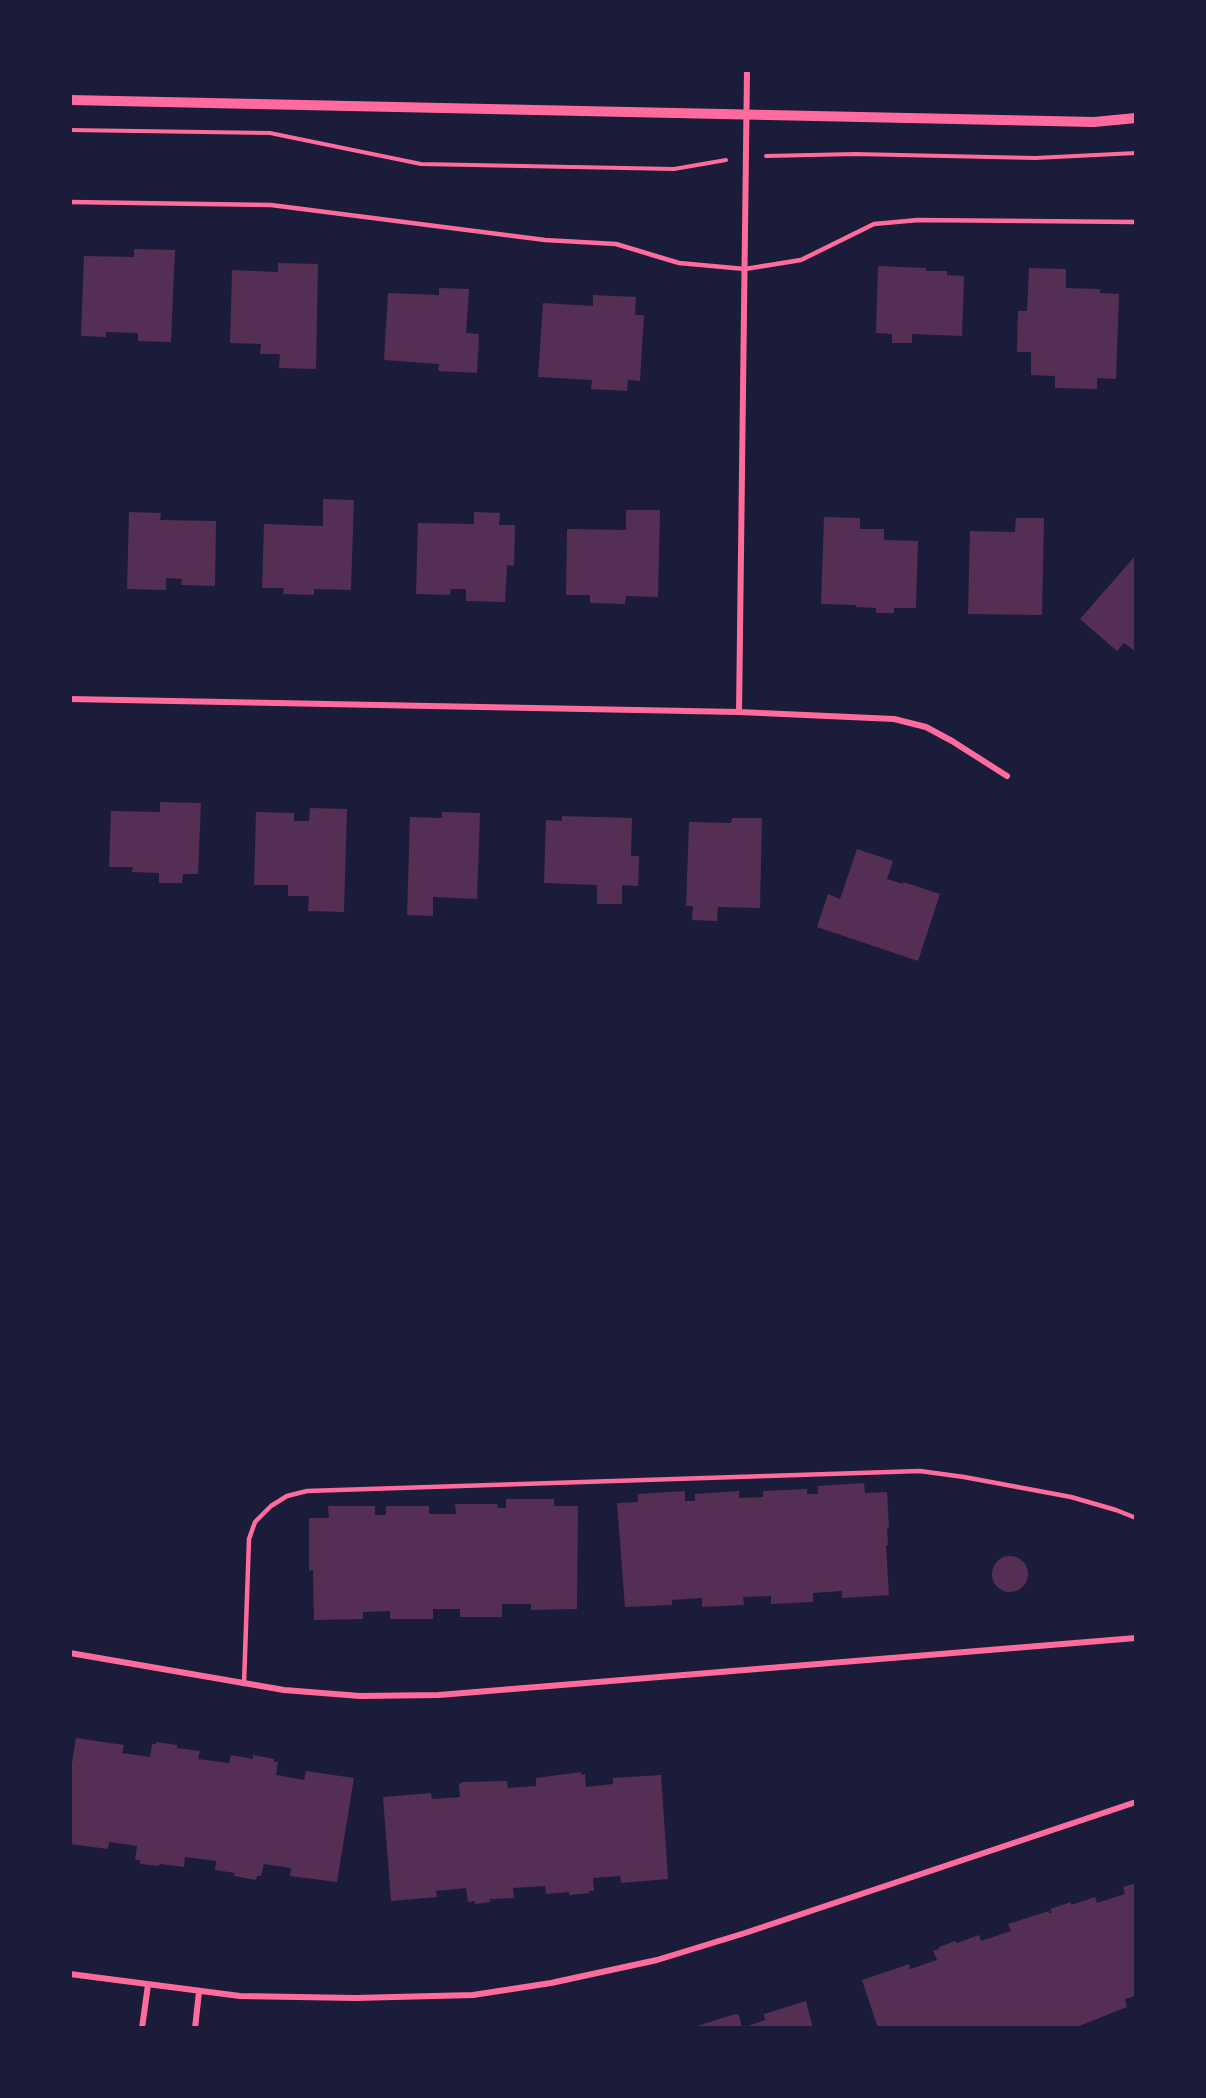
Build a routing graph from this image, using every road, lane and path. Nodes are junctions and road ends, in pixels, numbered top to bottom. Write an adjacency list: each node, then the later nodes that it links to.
1 (747, 70): 3 (street)
2 (70, 100): 3 (street)
3 (747, 114): 4 (street); 7 (street)
4 (1136, 118)
5 (70, 130): 7 (path)
6 (1136, 153): 7 (path)
7 (747, 157): 10 (street)
8 (70, 202): 10 (lane)
9 (1136, 222): 10 (lane)
10 (745, 268): 12 (street)
11 (70, 699): 12 (street)
12 (739, 712): 13 (street)
13 (1007, 776)
14 (1136, 1518): 17 (lane)
15 (1136, 1638): 17 (street)
16 (70, 1653): 17 (street)
17 (244, 1684)
18 (1136, 1802): 21 (street)
19 (70, 1974): 20 (street)
20 (148, 1985): 21 (street); 22 (street)
21 (199, 1992): 23 (street)
22 (142, 2028)
23 (195, 2028)

